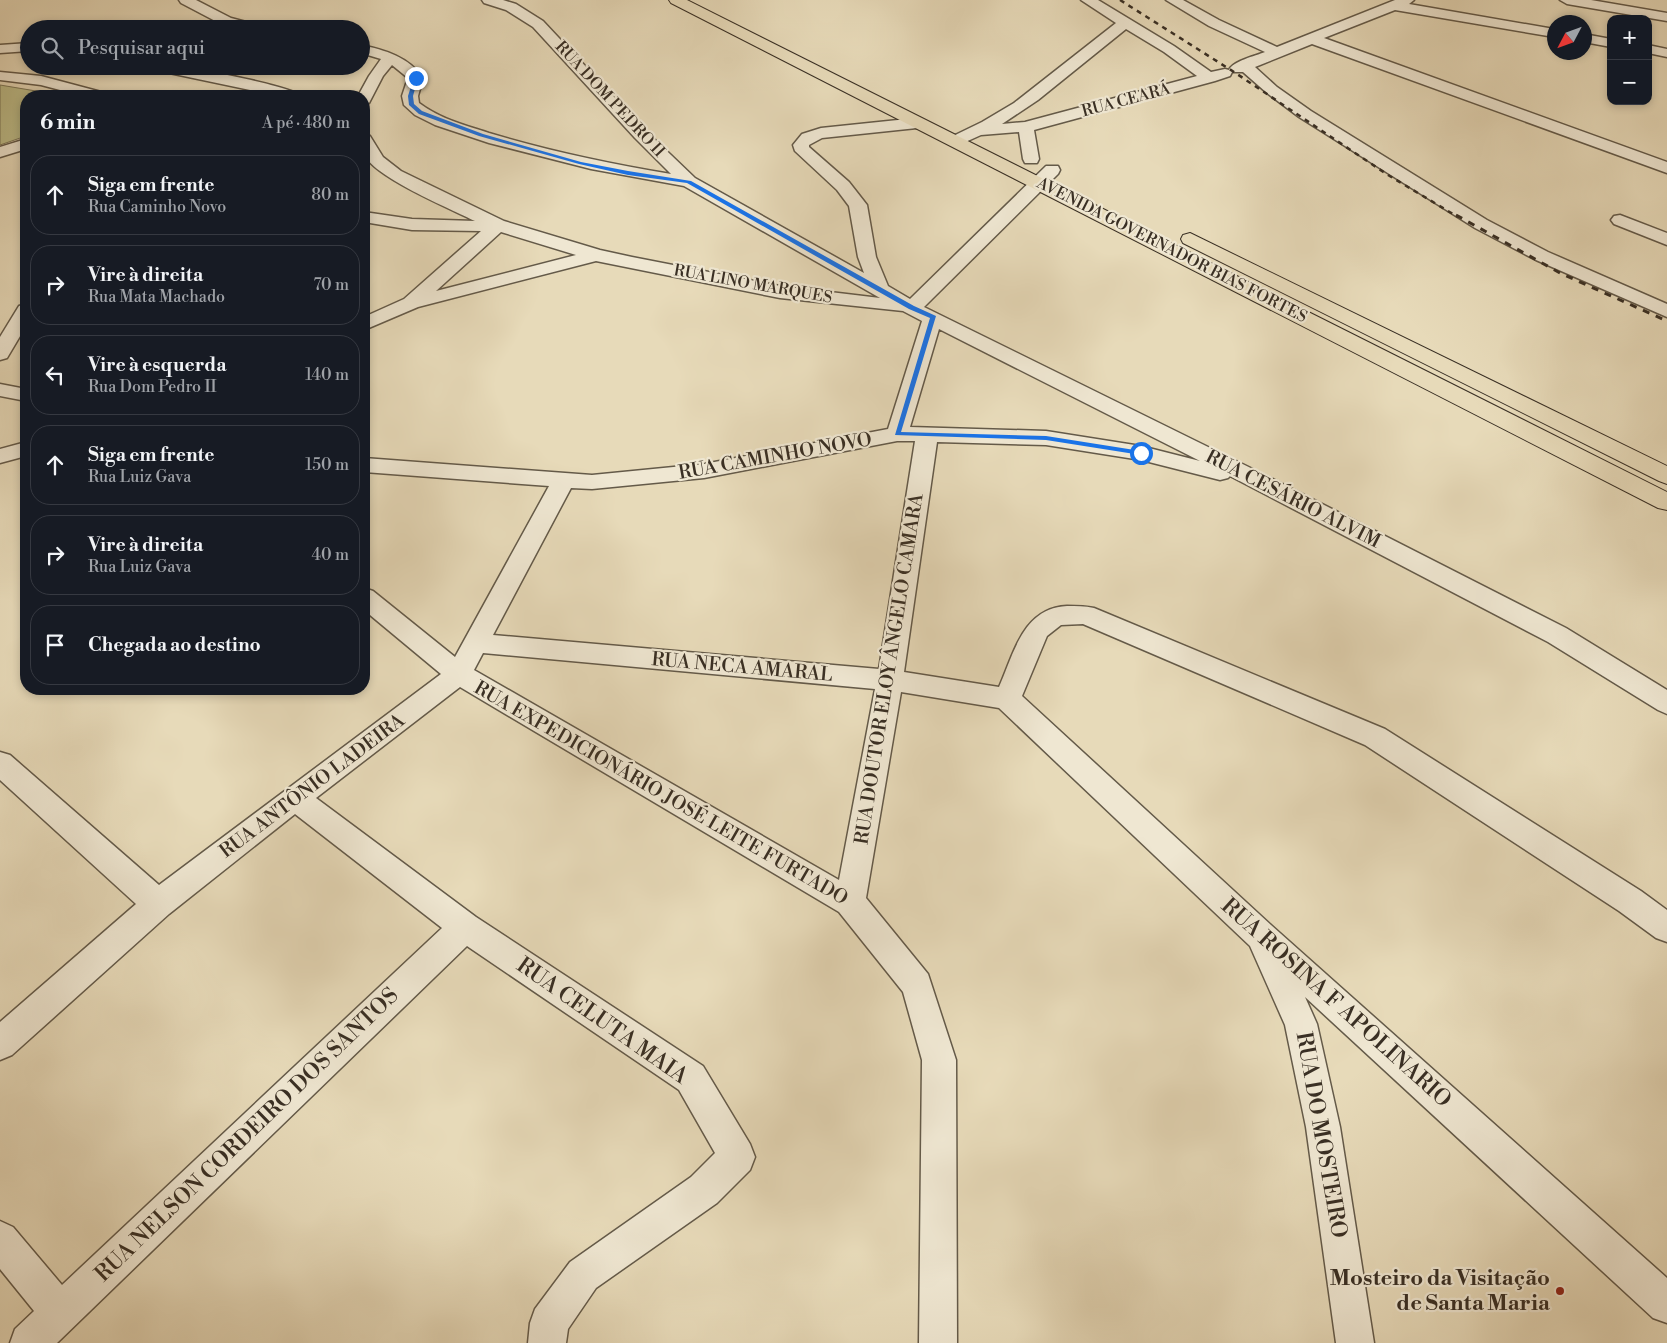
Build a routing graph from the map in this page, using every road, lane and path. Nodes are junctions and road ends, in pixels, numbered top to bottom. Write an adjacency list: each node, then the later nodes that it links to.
1 (186, 0): 11 (street)
2 (489, 0): 49 (street, RUA DOM PEDRO II)
3 (676, 0): 27 (main road, AVENIDA GOVERNADOR BIAS FORTES)
4 (707, 0): 25 (main road)
5 (1088, 0): 12 (street)
6 (1173, 0): 20 (street)
7 (1407, 0): 9 (street, RUA CEARÁ)
8 (1567, 0): 10 (street)
9 (1392, 5): 13 (street); 14 (street, RUA CEARÁ)
10 (1667, 16)
11 (224, 20)
12 (1125, 23): 32 (street); 39 (street)
13 (1547, 32)
14 (1310, 38): 20 (street, RUA CEARÁ); 33 (street)
15 (1592, 39): 16 (street)
16 (1607, 42)
17 (20, 48): 18 (street)
18 (0, 49)
19 (1652, 50): 22 (street)
20 (1279, 51): 23 (street); 28 (street, RUA CEARÁ)
21 (370, 52): 24 (street)
22 (1667, 52)
23 (1310, 57)
24 (390, 58): 36 (street); 49 (street)
25 (829, 61): 27 (main road); 31 (main road)
26 (1338, 64): 33 (street)
27 (810, 68): 37 (main road, AVENIDA GOVERNADOR BIAS FORTES)
28 (1235, 69): 32 (street, RUA CEARÁ); 60 (street)
29 (199, 75): 35 (street)
30 (0, 76): 34 (street)
31 (865, 78)
32 (1210, 78): 38 (street, RUA CEARÁ)
33 (1432, 83): 47 (street)
34 (76, 90)
35 (273, 90)
36 (369, 90)
37 (917, 123): 40 (main road, AVENIDA GOVERNADOR BIAS FORTES); 57 (street)
38 (1026, 127): 39 (street, RUA CEARÁ); 46 (street)
39 (976, 131): 40 (street, RUA CEARÁ); 41 (main road)
40 (957, 133): 48 (main road, AVENIDA GOVERNADOR BIAS FORTES)
41 (998, 143)
42 (20, 146): 45 (street)
43 (370, 151): 53 (street)
44 (1014, 151): 46 (main road, AVENIDA GOVERNADOR BIAS FORTES)
45 (0, 152)
46 (1030, 159): 48 (main road, AVENIDA GOVERNADOR BIAS FORTES)
47 (1667, 168)
48 (1046, 177): 50 (main road, AVENIDA GOVERNADOR BIAS FORTES); 59 (street); 65 (main road, AVENIDA GOVERNADOR BIAS FORTES)
49 (689, 182): 57 (street, RUA DOM PEDRO II)
50 (1148, 218)
51 (370, 219): 53 (street)
52 (1620, 220): 55 (street)
53 (498, 225): 56 (street, RUA LINO MARQUES); 58 (street)
54 (1174, 231): 64 (main road, AVENIDA GOVERNADOR BIAS FORTES)
55 (1667, 240)
56 (596, 255): 58 (street, RUA LINO MARQUES); 59 (street, RUA LINO MARQUES)
57 (879, 289): 59 (street, RUA DOM PEDRO II)
58 (411, 304): 63 (street)
59 (912, 308): 61 (street, RUA CESÁRIO ALVIM)
60 (1667, 311)
61 (933, 317): 69 (street); 78 (street, RUA CESÁRIO ALVIM)
62 (20, 320): 66 (street)
63 (370, 321)
64 (1358, 322): 65 (main road); 72 (main road, AVENIDA GOVERNADOR BIAS FORTES)
65 (1338, 335): 75 (main road, AVENIDA GOVERNADOR BIAS FORTES)
66 (0, 354)
67 (0, 390): 68 (street)
68 (20, 394)
69 (898, 434): 70 (street, RUA CAMINHO NOVO); 77 (street, RUA CAMINHO NOVO)
70 (927, 435): 78 (street, RUA CAMINHO NOVO); 83 (street, RUA DOUTOR ELOY ÂNGELO CAMARA)
71 (20, 451): 73 (street)
72 (1622, 453): 75 (main road); 76 (main road, AVENIDA GOVERNADOR BIAS FORTES)
73 (0, 456)
74 (370, 466): 77 (street, RUA CAMINHO NOVO)
75 (1604, 470): 79 (main road, AVENIDA GOVERNADOR BIAS FORTES)
76 (1667, 476)
77 (563, 481): 81 (street, RUA ANTÔNIO LADEIRA)
78 (1271, 487): 85 (street, RUA CESÁRIO ALVIM)
79 (1667, 502)
80 (370, 602): 82 (street, RUA EXPEDICIONÁRIO JOSÉ LEITE FURTADO)
81 (476, 643): 82 (street, RUA ANTÔNIO LADEIRA); 83 (street, RUA NECA AMARAL)
82 (459, 674): 87 (street, RUA ANTÔNIO LADEIRA); 88 (street, RUA EXPEDICIONÁRIO JOSÉ LEITE FURTADO)
83 (890, 680): 84 (street, RUA NECA AMARAL); 88 (street, RUA DOUTOR ELOY ÂNGELO CAMARA)
84 (1007, 698): 91 (street); 92 (street, RUA ROSINA F APOLINARIO)
85 (1667, 703)
86 (0, 763): 89 (street)
87 (295, 798): 89 (street, RUA ANTÔNIO LADEIRA); 90 (street, RUA CELUTA MAIA)
88 (850, 902): 99 (street, RUA EXPEDICIONÁRIO JOSÉ LEITE FURTADO)
89 (158, 904): 93 (street, RUA ANTÔNIO LADEIRA)
90 (466, 927): 96 (street, RUA NELSON CORDEIRO DOS SANTOS); 98 (street, RUA CELUTA MAIA)
91 (1667, 928)
92 (1260, 935): 95 (street, RUA ROSINA F APOLINARIO); 100 (street, RUA DO MOSTEIRO)
93 (0, 1044)
94 (0, 1240): 96 (street)
95 (1667, 1304)
96 (60, 1313): 97 (street, RUA NELSON CORDEIRO DOS SANTOS)
97 (29, 1343)
98 (548, 1343)
99 (938, 1343)
100 (1355, 1343)

